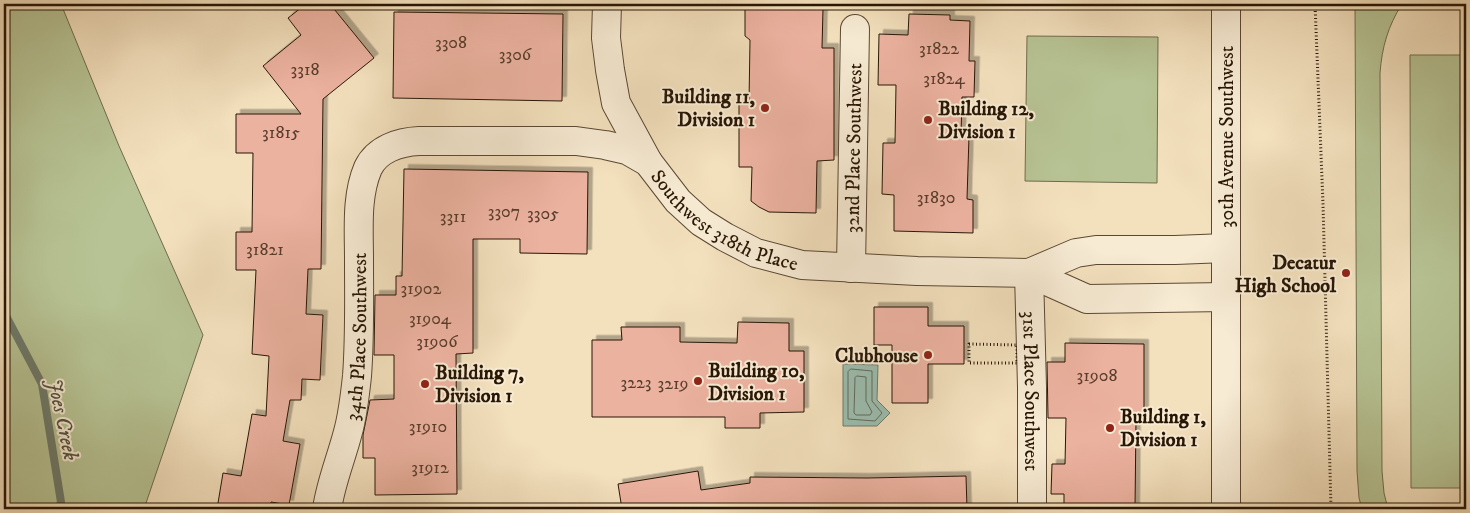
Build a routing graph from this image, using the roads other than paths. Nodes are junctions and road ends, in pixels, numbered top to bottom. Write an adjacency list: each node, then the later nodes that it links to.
1 (606, 4): 5 (street)
2 (1226, 4): 6 (street, 30th Avenue Southwest)
3 (855, 29): 7 (street, 32nd Place Southwest)
4 (371, 162): 5 (street, Southwest 318th Place); 10 (street, 34th Place Southwest)
5 (648, 162): 7 (street, Southwest 318th Place)
6 (1226, 248): 8 (street); 9 (street, 30th Avenue Southwest)
7 (852, 268): 8 (street, Southwest 318th Place)
8 (1029, 273): 9 (street); 11 (street, 31st Place Southwest)
9 (1226, 297): 12 (street, 30th Avenue Southwest)
10 (327, 509)
11 (1032, 509)
12 (1226, 509)

